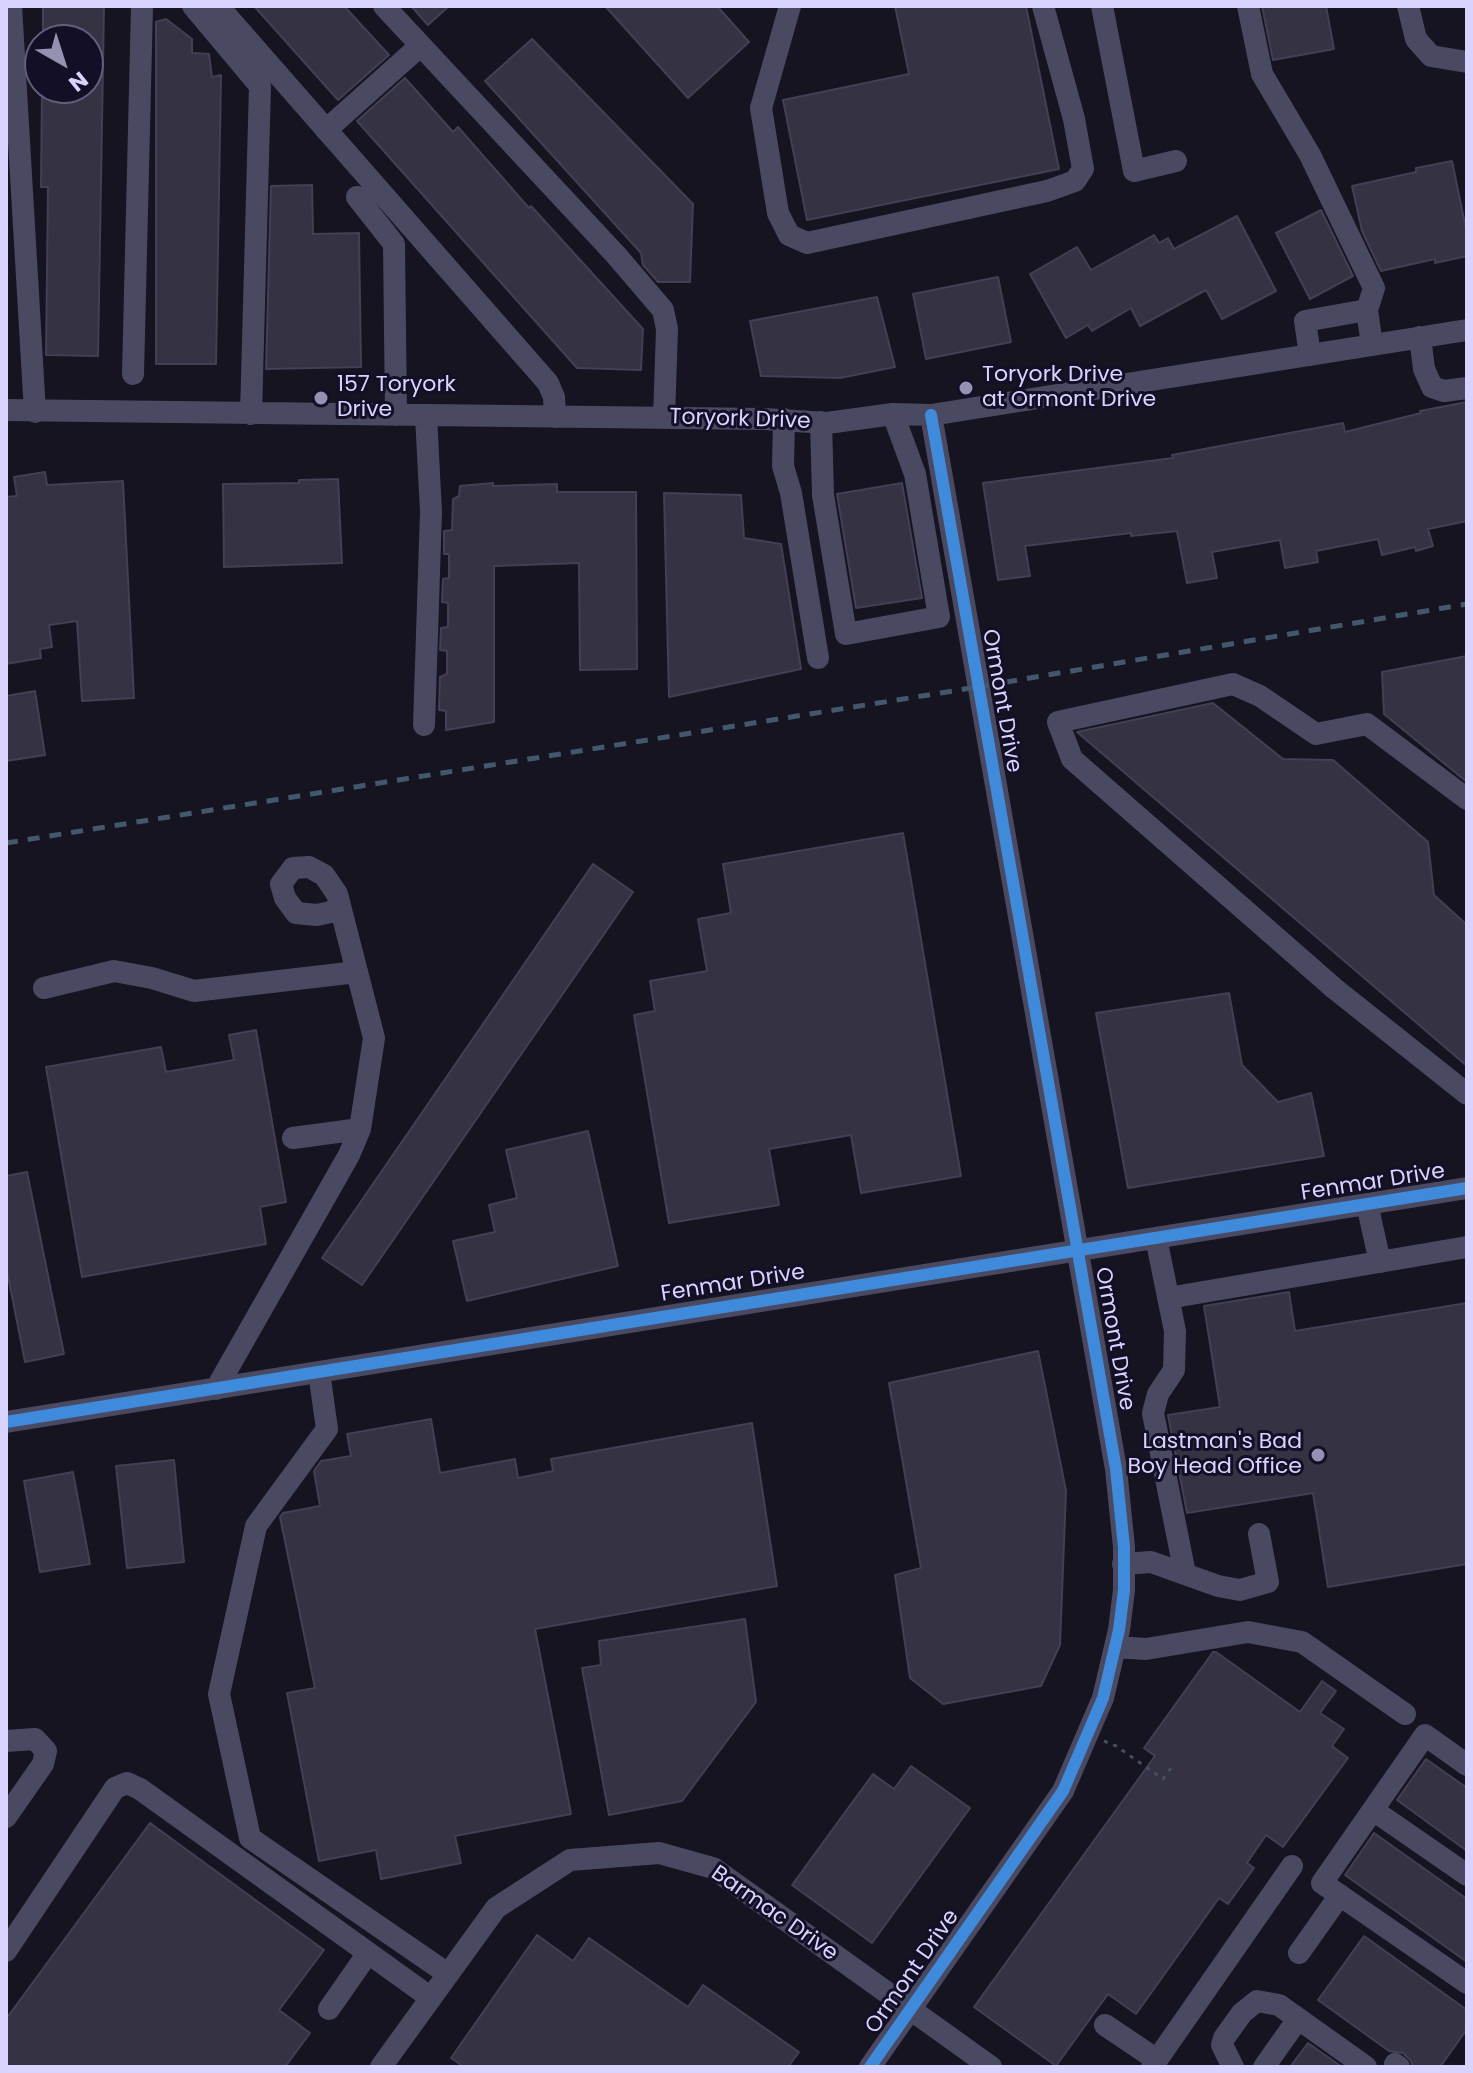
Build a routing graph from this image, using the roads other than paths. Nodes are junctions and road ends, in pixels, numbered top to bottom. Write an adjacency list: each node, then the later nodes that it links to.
1 (11, 6): 24 (street)
2 (142, 6): 21 (street)
3 (193, 6): 25 (street)
4 (218, 6): 13 (street)
5 (384, 6): 11 (street)
6 (790, 6): 7 (street)
7 (1043, 6)
8 (1102, 6): 14 (street)
9 (1248, 6): 16 (street)
10 (1408, 6): 12 (street)
11 (420, 46): 13 (street); 31 (street)
12 (1467, 62)
13 (326, 130): 30 (street)
14 (1176, 161)
15 (357, 197): 27 (street)
16 (1367, 310): 19 (street); 20 (street)
17 (1467, 330): 18 (street, Toryork Drive)
18 (1420, 337): 19 (street, Toryork Drive); 22 (street)
19 (1372, 345): 20 (street, Toryork Drive)
20 (1310, 355): 28 (street, Toryork Drive)
21 (133, 374)
22 (1467, 388)
23 (6, 410): 24 (street, Toryork Drive)
24 (35, 412): 25 (street, Toryork Drive)
25 (251, 414): 27 (street, Toryork Drive)
26 (893, 414): 28 (street, Toryork Drive); 33 (street, Toryork Drive); 33 (street)
27 (396, 415): 29 (street, Toryork Drive)
28 (931, 415): 47 (street, Ormont Drive)
29 (426, 416): 30 (street, Toryork Drive); 35 (street)
30 (555, 417): 31 (street, Toryork Drive)
31 (664, 418): 32 (street, Toryork Drive)
32 (784, 419): 33 (street, Toryork Drive); 34 (street)
33 (821, 422)
34 (818, 658)
35 (424, 725)
36 (1467, 799): 40 (street)
37 (340, 910): 38 (street)
38 (357, 972): 39 (street); 41 (street)
39 (44, 988)
40 (1467, 1094)
41 (360, 1129): 42 (street); 51 (street)
42 (293, 1138)
43 (1467, 1188): 44 (street, Fenmar Drive)
44 (1367, 1204): 45 (street, Fenmar Drive); 48 (street)
45 (1156, 1238): 47 (street, Fenmar Drive); 49 (street)
46 (1467, 1247): 48 (street)
47 (1078, 1250): 50 (street, Fenmar Drive); 54 (street, Ormont Drive)
48 (1380, 1262): 49 (street)
49 (1168, 1298): 55 (street)
50 (319, 1372): 51 (street, Fenmar Drive); 68 (street)
51 (216, 1389): 52 (street, Fenmar Drive)
52 (6, 1422)
53 (1259, 1534): 55 (street)
54 (1123, 1564): 55 (street); 56 (street, Ormont Drive)
55 (1185, 1574)
56 (1115, 1647): 57 (street); 72 (street, Ormont Drive)
57 (1405, 1714)
58 (6, 1741): 61 (street)
59 (1467, 1765): 60 (street)
60 (1373, 1810): 63 (street); 64 (street)
61 (6, 1817)
62 (1292, 1866): 75 (street)
63 (1467, 1875)
64 (1340, 1895): 67 (street); 69 (street)
65 (6, 1951): 66 (street)
66 (368, 1953): 70 (street); 71 (street)
67 (1299, 1953)
68 (448, 1974): 70 (street, Barmac Drive); 72 (street, Barmac Drive)
69 (1467, 1983)
70 (431, 1998): 76 (street, Barmac Drive)
71 (329, 2009)
72 (911, 2010): 77 (street, Ormont Drive); 78 (street, Barmac Drive)
73 (1298, 2019): 79 (street); 80 (street); 81 (street)
74 (1105, 2025): 75 (street)
75 (1154, 2064)
76 (381, 2067)
77 (870, 2067)
78 (991, 2067)
79 (1233, 2067)
80 (1264, 2067)
81 (1366, 2067)

